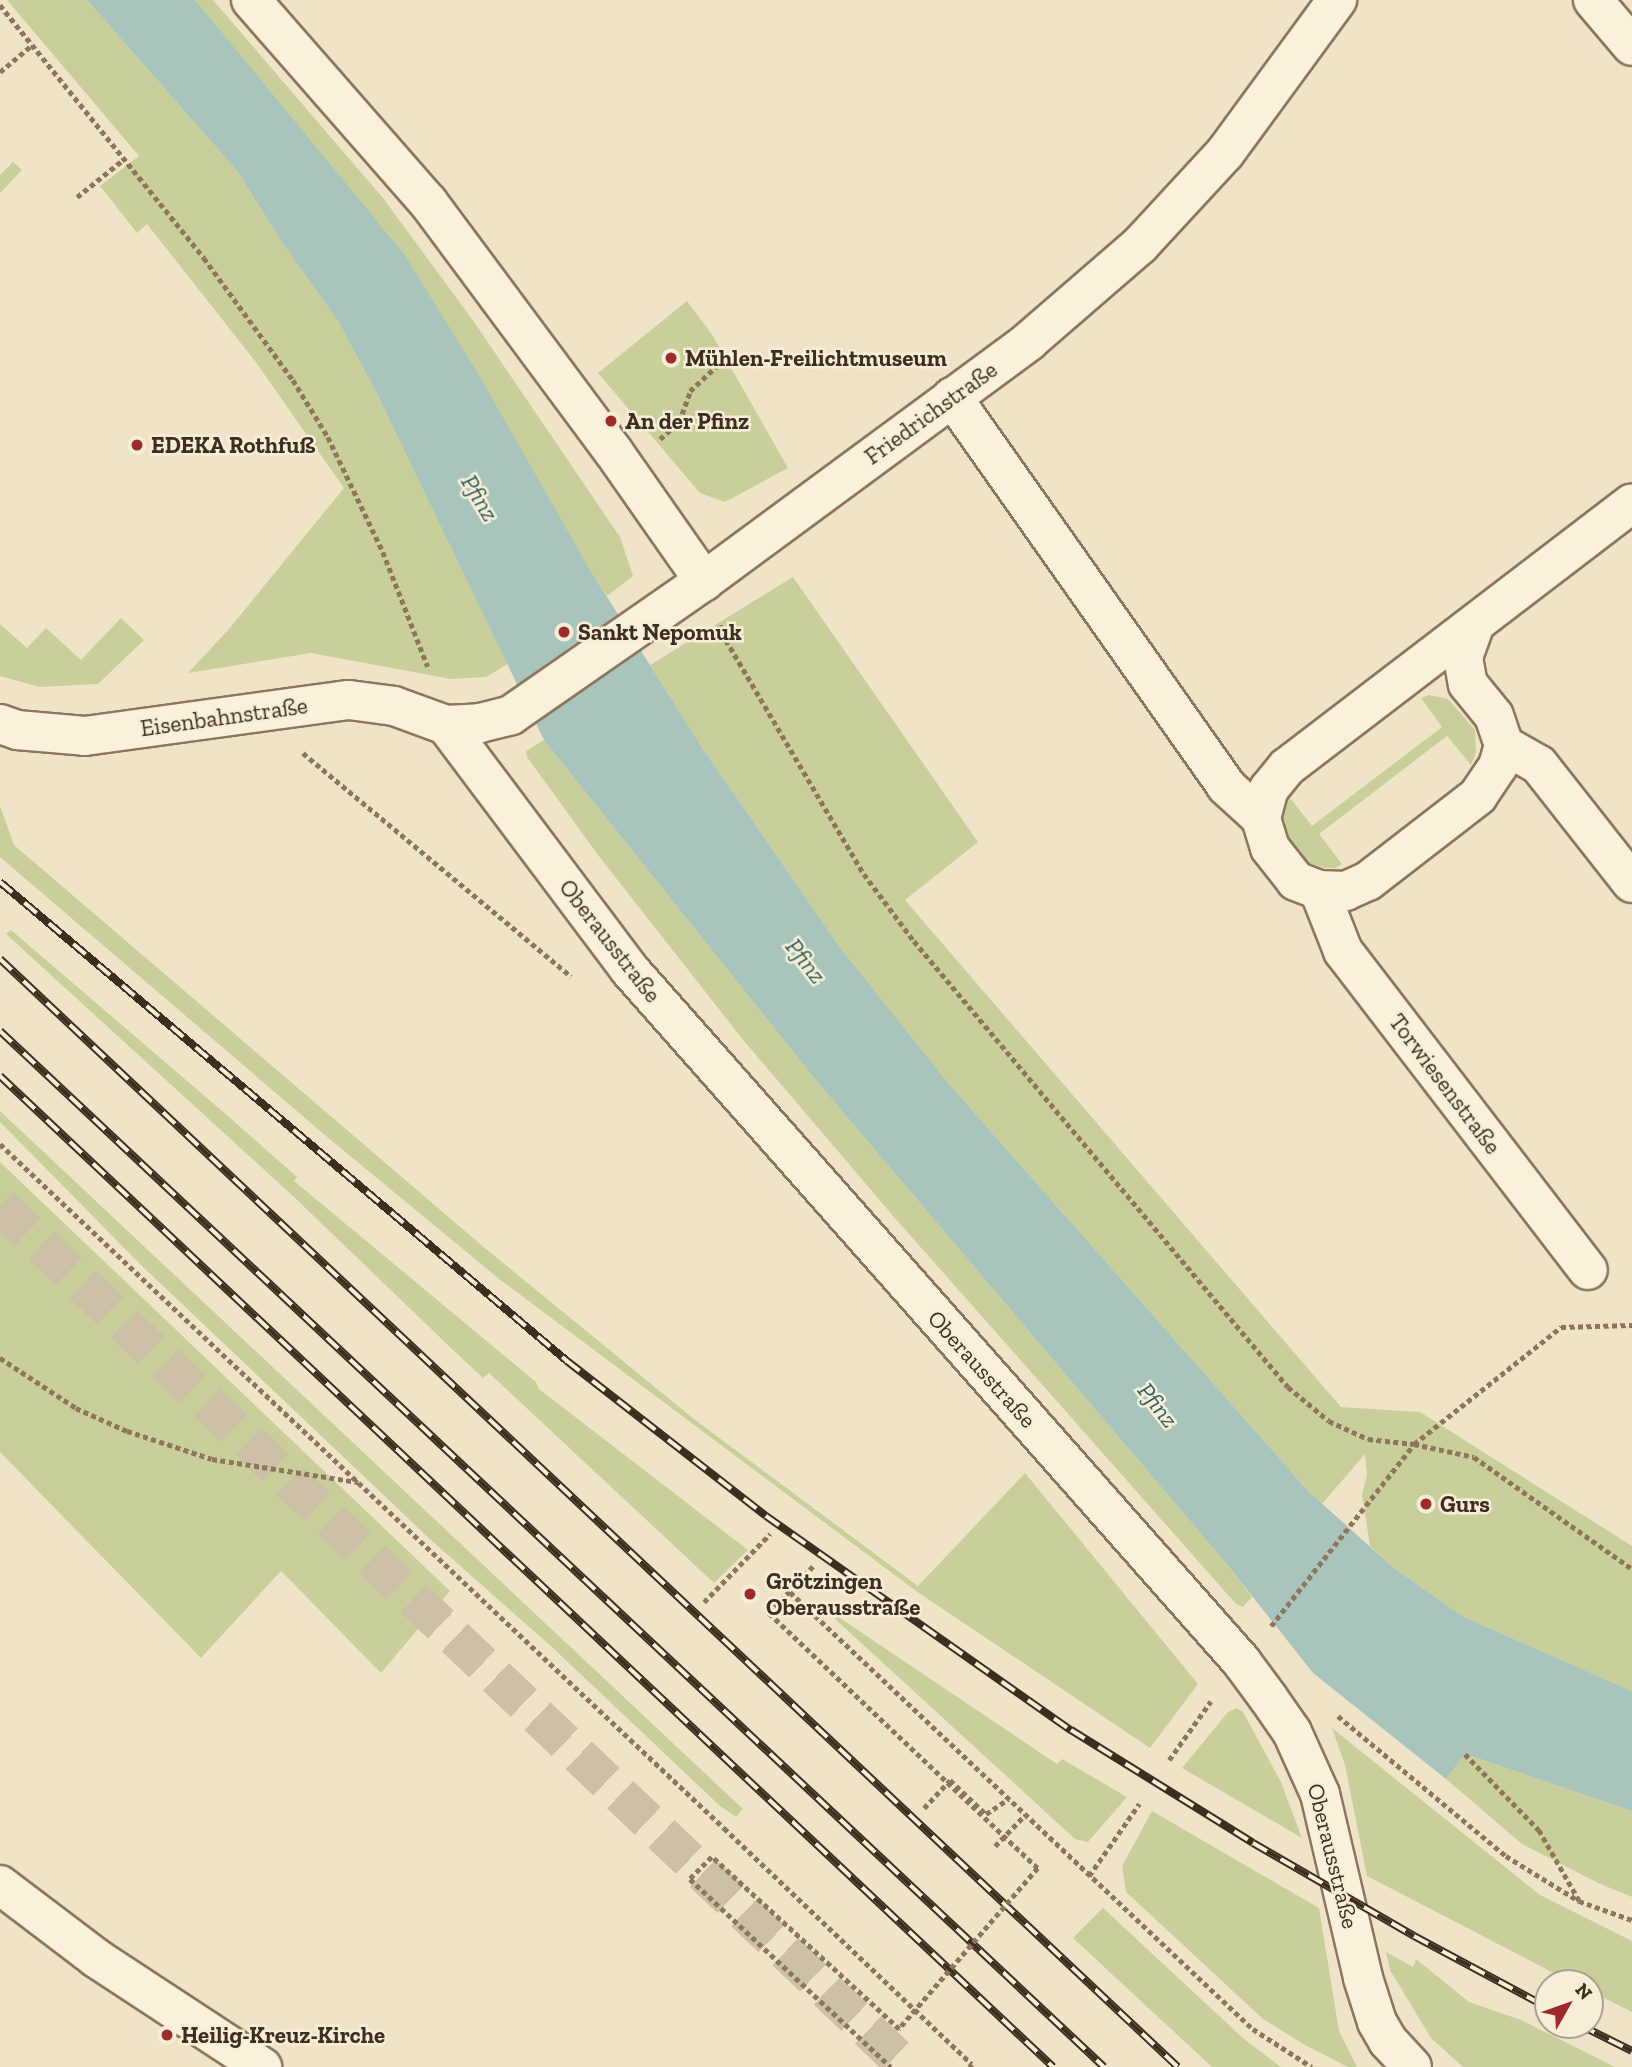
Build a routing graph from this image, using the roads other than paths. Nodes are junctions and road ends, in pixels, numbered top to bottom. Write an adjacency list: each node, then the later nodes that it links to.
1 (251, 0): 7 (street)
2 (1337, 0): 5 (street, Friedrichstraße)
3 (1592, 0): 4 (street)
4 (1632, 46)
5 (952, 397): 7 (street, Friedrichstraße); 12 (street)
6 (1632, 503): 8 (street)
7 (704, 581): 10 (street, Friedrichstraße)
8 (1475, 624): 11 (street); 12 (street)
9 (0, 724): 10 (street, Eisenbahnstraße)
10 (446, 724): 18 (street, Oberausstraße)
11 (1504, 745): 13 (street); 14 (street)
12 (1261, 818): 14 (street)
13 (1632, 883)
14 (1319, 890): 15 (street, Torwiesenstraße)
15 (1588, 1270)
16 (0, 1885): 17 (street)
17 (262, 2067)
18 (1412, 2067)

